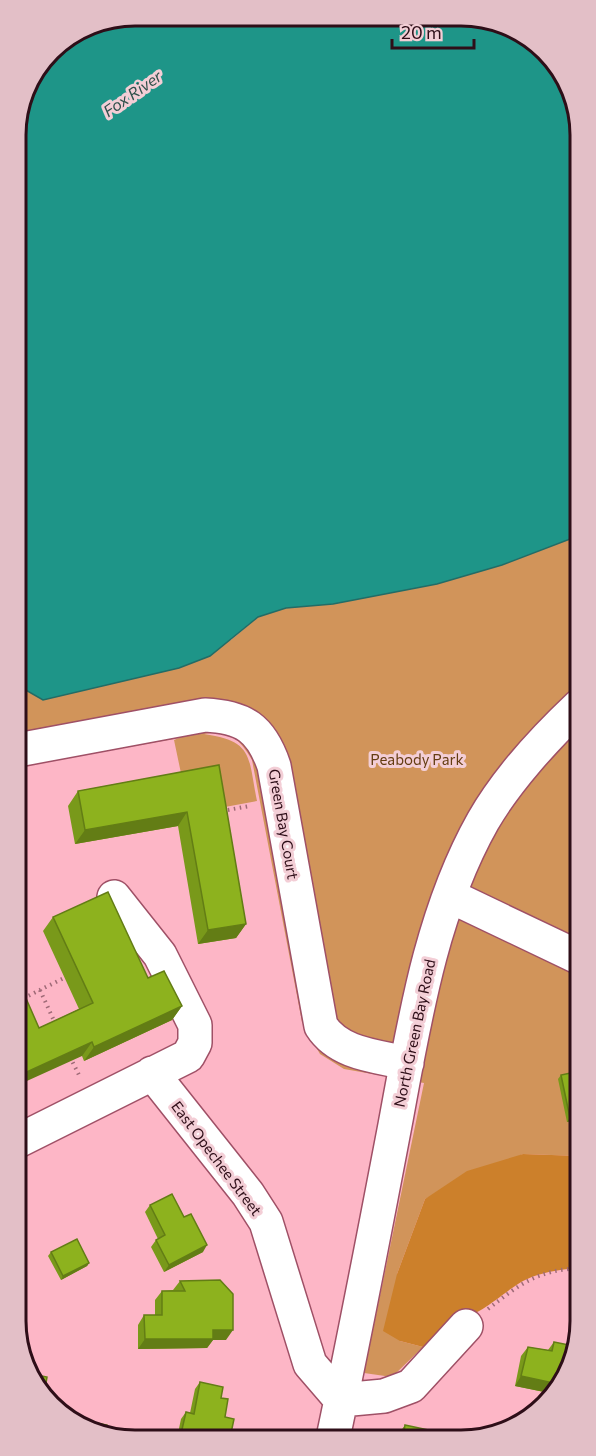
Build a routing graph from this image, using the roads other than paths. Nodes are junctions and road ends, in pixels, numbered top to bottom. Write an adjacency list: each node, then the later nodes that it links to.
1 (570, 715): 3 (street, North Green Bay Road)
2 (26, 748): 6 (street, Green Bay Court)
3 (450, 896): 5 (street); 6 (street, North Green Bay Road)
4 (114, 897): 7 (street)
5 (570, 953)
6 (407, 1063): 10 (street, North Green Bay Road)
7 (152, 1074): 8 (street); 10 (street, East Opechee Street)
8 (26, 1137)
9 (466, 1326): 10 (street)
10 (340, 1400): 11 (street, North Green Bay Road)
11 (334, 1430)

